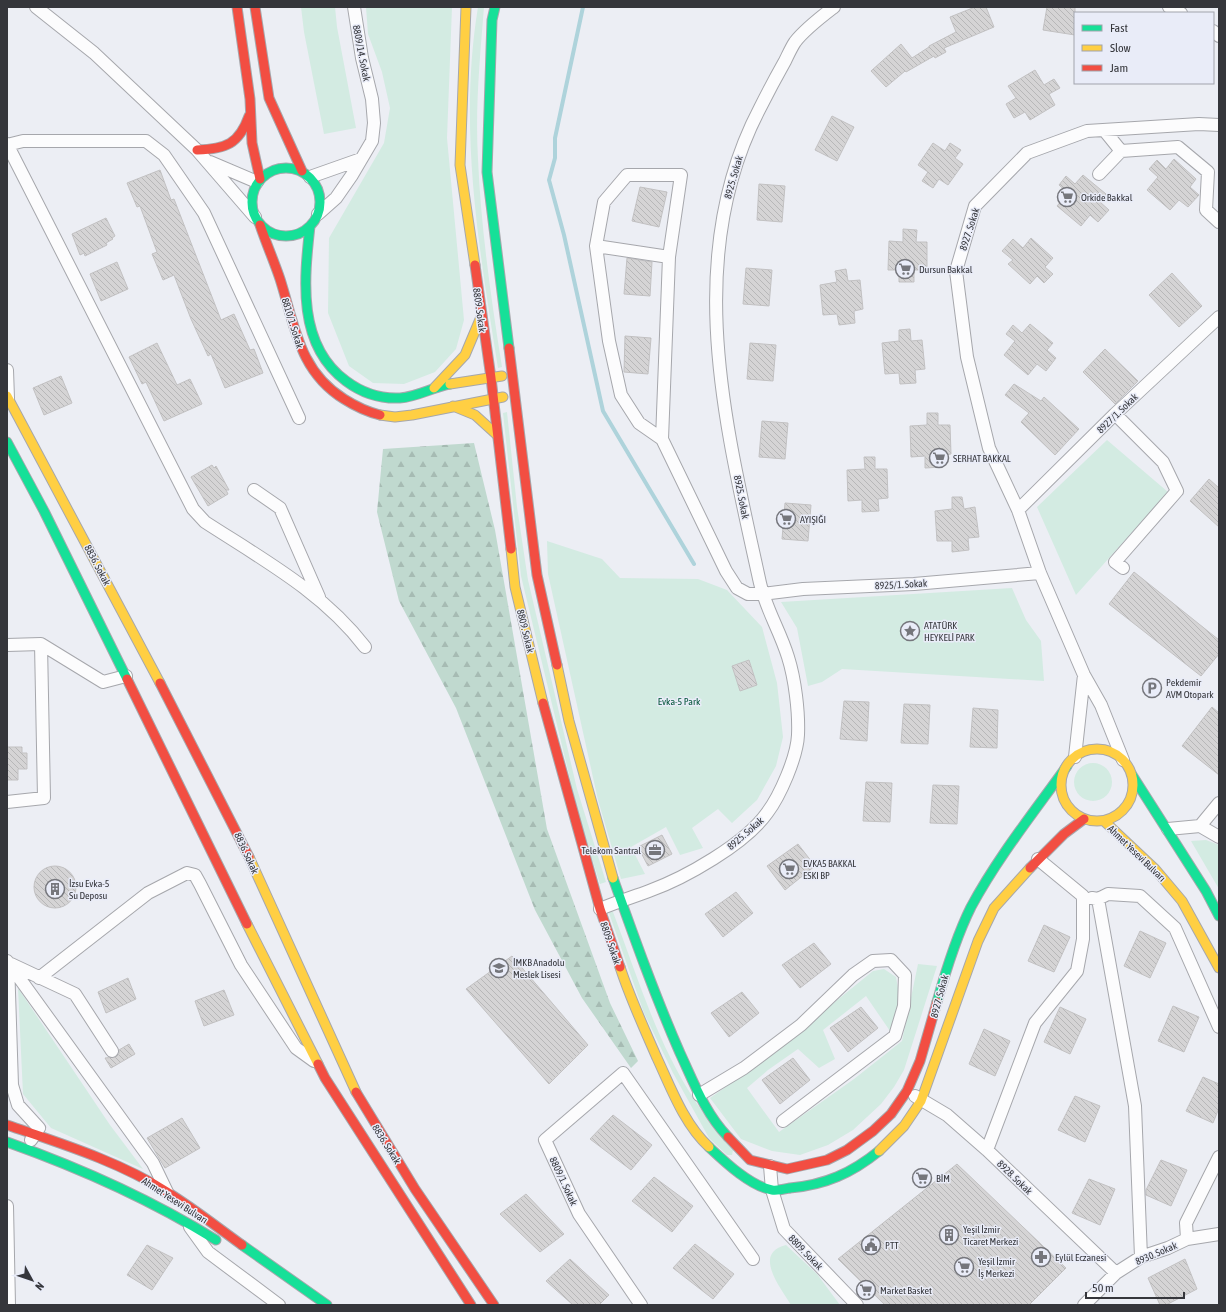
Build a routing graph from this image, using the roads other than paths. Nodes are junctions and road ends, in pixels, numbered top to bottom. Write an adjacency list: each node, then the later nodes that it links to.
1 (36, 7): 14 (street)
2 (237, 7): 10 (street)
3 (255, 7): 18 (street)
4 (354, 7): 16 (street, 8809/14. Sokak)
5 (466, 7): 27 (street, 8809. Sokak)
6 (495, 7): 30 (street)
7 (834, 7): 46 (street, 8925. Sokak)
8 (1168, 7): 9 (street)
9 (1179, 12)
10 (251, 110): 14 (street); 20 (street)
11 (1219, 125): 12 (street, 8927. Sokak)
12 (1104, 130): 15 (street); 43 (street, 8927. Sokak)
13 (7, 144): 38 (street); 47 (street)
14 (197, 150): 17 (street)
15 (1121, 151): 19 (street); 23 (street)
16 (361, 159): 18 (street); 21 (street, 8809/14. Sokak)
17 (207, 161): 20 (street); 22 (street)
18 (306, 174): 20 (street); 21 (street)
19 (1099, 174)
20 (259, 180): 22 (street)
21 (318, 214): 24 (street)
22 (257, 221): 24 (street); 36 (street, 8810/1. Sokak)
23 (1219, 222)
24 (310, 226): 32 (street, 8810/1. Sokak)
25 (596, 246): 26 (street); 26 (street); 40 (street)
26 (669, 257): 40 (street)
27 (481, 317): 31 (street, 8809. Sokak); 32 (street)
28 (1219, 317): 37 (street, 8927/1. Sokak)
29 (7, 370): 34 (street)
30 (512, 373): 31 (street, 8810/1. Sokak); 33 (street)
31 (491, 378): 32 (street, 8810/1. Sokak); 35 (street, 8809. Sokak)
32 (434, 388)
33 (514, 394): 35 (street, 8810/1. Sokak); 66 (street)
34 (8, 397): 102 (street, 8836. Sokak)
35 (493, 399): 36 (street, 8810/1. Sokak); 39 (street, 8809. Sokak)
36 (452, 406): 39 (street)
37 (1115, 414): 43 (street, 8927/1. Sokak); 44 (street)
38 (300, 418)
39 (497, 435): 67 (street, 8809. Sokak)
40 (662, 439): 46 (street, 8925/1. Sokak)
41 (7, 442): 52 (street)
42 (254, 490): 47 (street)
43 (1018, 510): 45 (street, 8927. Sokak)
44 (1123, 568)
45 (1040, 573): 46 (street, 8925/1. Sokak); 51 (street, 8927. Sokak)
46 (762, 594): 66 (street, 8925. Sokak)
47 (321, 601): 50 (street)
48 (41, 644): 49 (street); 52 (street); 56 (street)
49 (7, 645)
50 (366, 647)
51 (1084, 674): 53 (street, 8927. Sokak); 54 (street)
52 (126, 676): 74 (street)
53 (1123, 760): 54 (street); 55 (street)
54 (1071, 761): 58 (street); 75 (street, 8927. Sokak)
55 (1132, 775): 59 (street); 61 (street)
56 (7, 802)
57 (1219, 803): 60 (street)
58 (1084, 819): 59 (street); 63 (street, 8927. Sokak)
59 (1104, 821): 70 (street, Ahmet Yesevi Bulvarı)
60 (1200, 826): 61 (street); 62 (street)
61 (1168, 829): 68 (street)
62 (1219, 837)
63 (1038, 859): 64 (street); 77 (street, 8927. Sokak)
64 (1083, 896): 65 (street); 83 (street)
65 (1098, 899): 72 (street); 94 (street)
66 (620, 901): 67 (street, 8925. Sokak); 76 (street)
67 (600, 909): 86 (street, 8809. Sokak)
68 (1219, 916)
69 (8, 961): 71 (street); 80 (street); 87 (street)
70 (1219, 968)
71 (39, 978): 73 (street); 74 (street)
72 (1219, 1027)
73 (112, 1051)
74 (317, 1063): 101 (street)
75 (907, 1091): 77 (street, 8928. Sokak); 85 (street, 8927. Sokak)
76 (699, 1095): 78 (street); 85 (street)
77 (921, 1101): 83 (street, 8928. Sokak); 86 (street, 8927. Sokak)
78 (783, 1121)
79 (7, 1125): 80 (street, Ahmet Yesevi Bulvarı)
80 (34, 1134): 82 (street); 87 (street, Ahmet Yesevi Bulvarı)
81 (7, 1142): 82 (street)
82 (27, 1149): 89 (street)
83 (987, 1150): 96 (street, 8928. Sokak)
84 (1219, 1157): 91 (street)
85 (770, 1166): 86 (street, 8809. Sokak)
86 (772, 1190): 104 (street, 8809. Sokak)
87 (167, 1192): 100 (street, Ahmet Yesevi Bulvarı)
88 (7, 1206): 98 (street)
89 (184, 1219): 92 (street); 99 (street)
90 (1219, 1234): 91 (street, 8930. Sokak)
91 (1187, 1239): 94 (street, 8930. Sokak)
92 (223, 1244)
93 (243, 1257): 97 (street)
94 (1141, 1257): 96 (street, 8930. Sokak)
95 (753, 1259): 103 (street, 8809/1. Sokak)
96 (1116, 1273): 105 (street, 8930. Sokak)
97 (285, 1287)
98 (9, 1305)
99 (280, 1305)
100 (327, 1305)
101 (471, 1305)
102 (494, 1305)
103 (641, 1305)
104 (857, 1305)
105 (1084, 1305)

